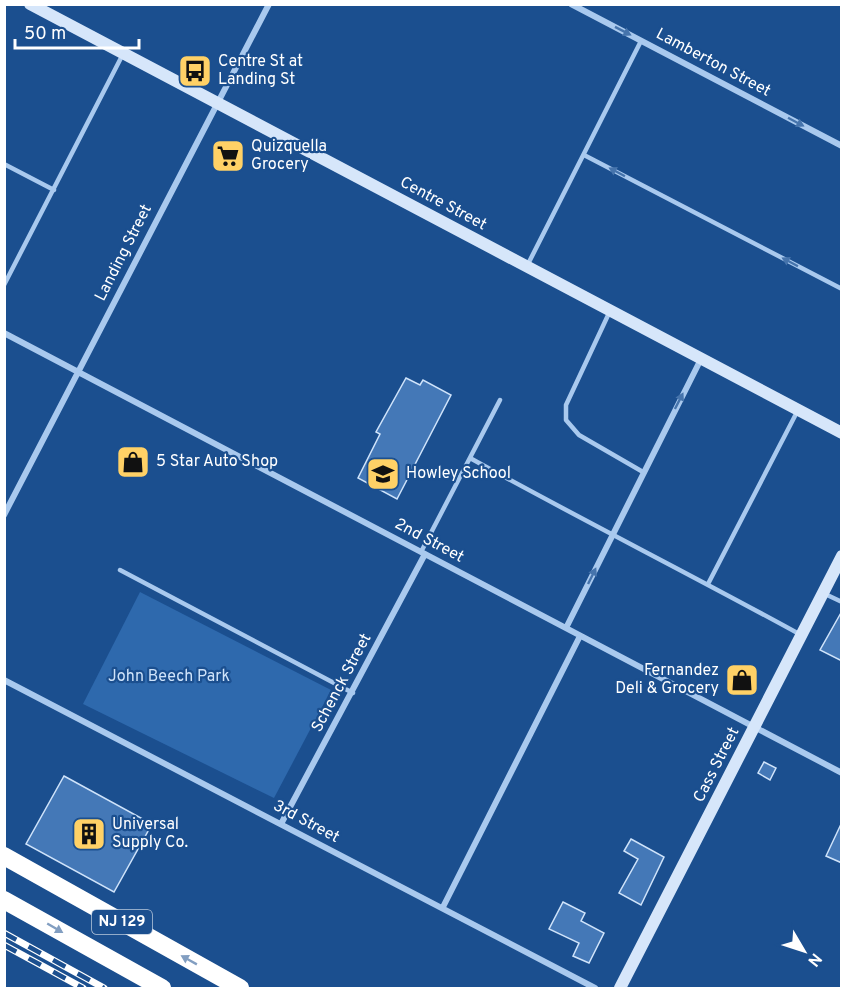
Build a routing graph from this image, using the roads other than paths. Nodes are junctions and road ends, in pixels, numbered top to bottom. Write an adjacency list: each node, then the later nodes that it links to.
1 (30, 4): 5 (street, Centre Street)
2 (270, 4): 6 (street, Landing Street)
3 (571, 4): 4 (street, Lamberton Street, one-way to 4)
4 (641, 41): 7 (street, Lamberton Street, one-way to 7); 8 (lane)
5 (123, 54): 6 (street, Centre Street); 10 (lane)
6 (218, 103): 11 (street, Centre Street); 17 (street, Landing Street)
7 (842, 146)
8 (584, 155): 11 (lane); 13 (lane, one-way to 8)
9 (4, 164): 10 (lane)
10 (54, 190): 12 (lane)
11 (527, 267): 14 (street, Centre Street)
12 (4, 285)
13 (842, 289)
14 (610, 311): 16 (street, Centre Street); 22 (lane)
15 (4, 333): 17 (street, 2nd Street)
16 (701, 359): 19 (street, Centre Street); 22 (street, one-way to 16)
17 (78, 372): 23 (street, Landing Street); 26 (street, 2nd Street)
18 (500, 400): 21 (lane, Schenck Street)
19 (798, 410): 20 (street, Centre Street); 29 (lane)
20 (842, 433)
21 (470, 458): 25 (lane); 26 (lane, Schenck Street)
22 (643, 472): 25 (street)
23 (8, 500): 24 (street, Landing Street)
24 (4, 515)
25 (612, 534): 29 (lane); 32 (street, one-way to 25)
26 (423, 553): 32 (street, 2nd Street); 36 (street, Schenck Street)
27 (842, 555): 30 (street, Cass Street)
28 (120, 570): 36 (lane)
29 (708, 584): 33 (lane)
30 (823, 592): 31 (lane); 33 (street, Cass Street)
31 (842, 602)
32 (566, 628): 34 (street, 2nd Street)
33 (801, 635): 37 (street, Cass Street)
34 (580, 636): 37 (street, 2nd Street); 42 (street)
35 (4, 680): 39 (street, 3rd Street)
36 (353, 693): 39 (street, Schenck Street)
37 (754, 728): 38 (street, 2nd Street); 46 (street, Cass Street)
38 (842, 773)
39 (281, 824): 42 (street, 3rd Street)
40 (4, 856): 44 (highway, NJ 129, one-way to 40)
41 (4, 900): 43 (highway, NJ 129, one-way to 43)
42 (443, 908): 45 (street, 3rd Street)
43 (162, 988)
44 (240, 988)
45 (595, 988)
46 (620, 988)

